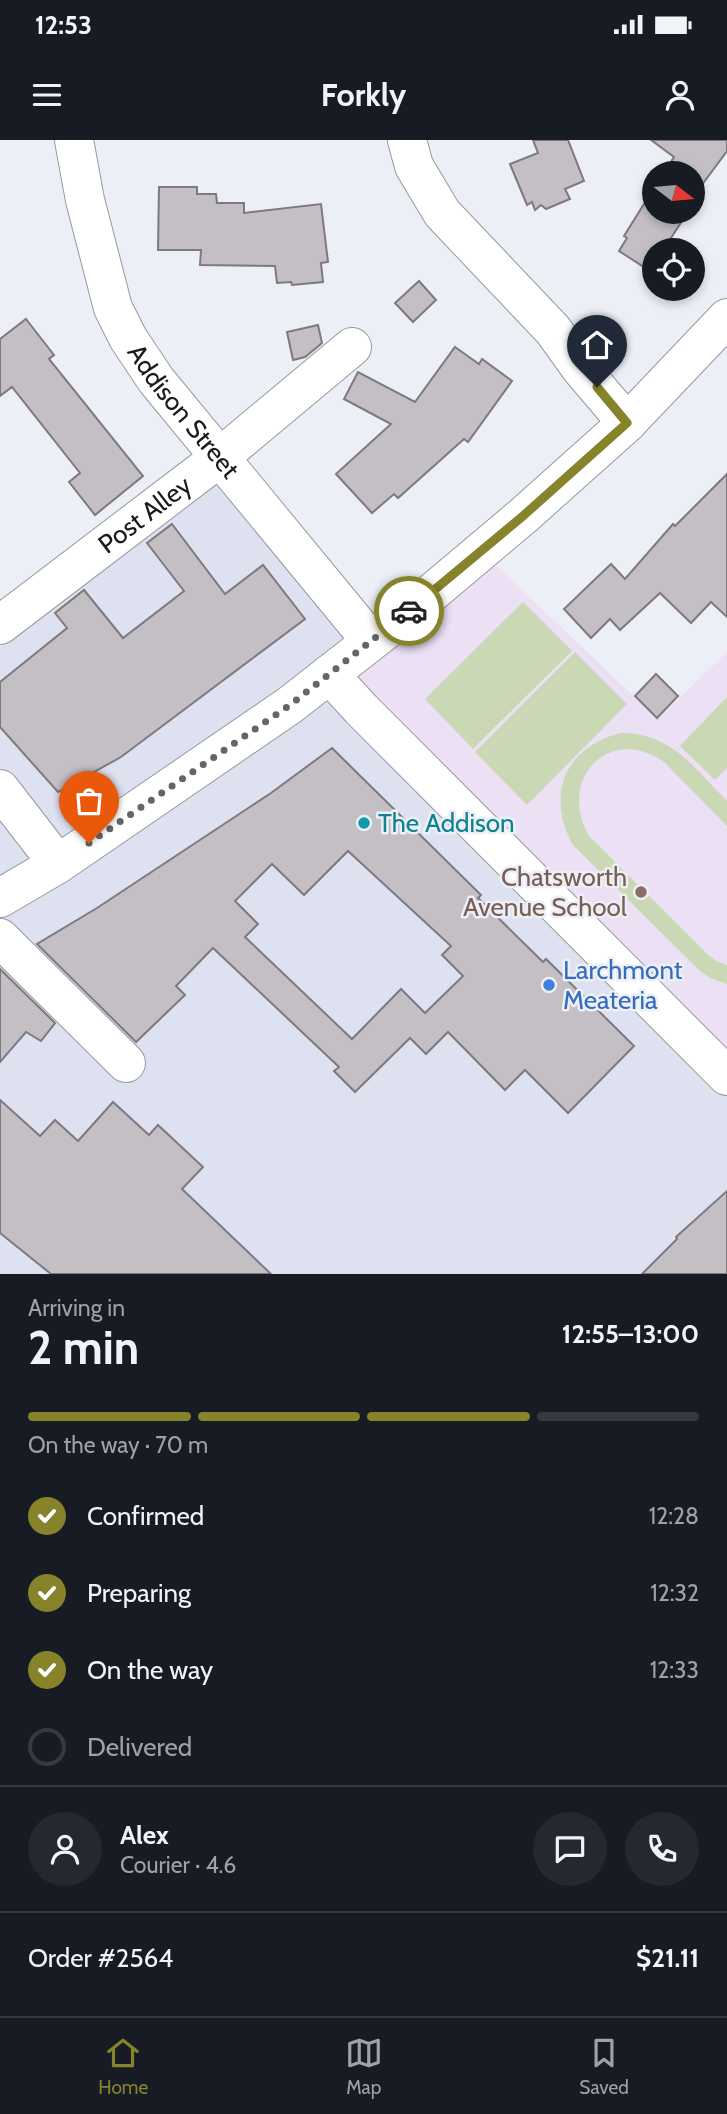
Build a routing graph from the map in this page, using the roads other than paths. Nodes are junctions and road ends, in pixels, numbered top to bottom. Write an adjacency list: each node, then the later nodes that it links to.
1 (74, 140): 7 (street, Addison Street)
2 (380, 140): 3 (street)
3 (411, 153): 6 (street)
4 (727, 318): 6 (street)
5 (352, 347): 7 (street, Post Alley)
6 (627, 423): 9 (street)
7 (219, 458): 8 (street, Post Alley); 9 (street, Addison Street)
8 (0, 625)
9 (371, 642): 10 (street)
10 (329, 674): 12 (street); 16 (street)
11 (0, 789): 12 (street)
12 (58, 864): 13 (street)
13 (0, 898)
14 (0, 937): 15 (street)
15 (126, 1063)
16 (727, 1076)

